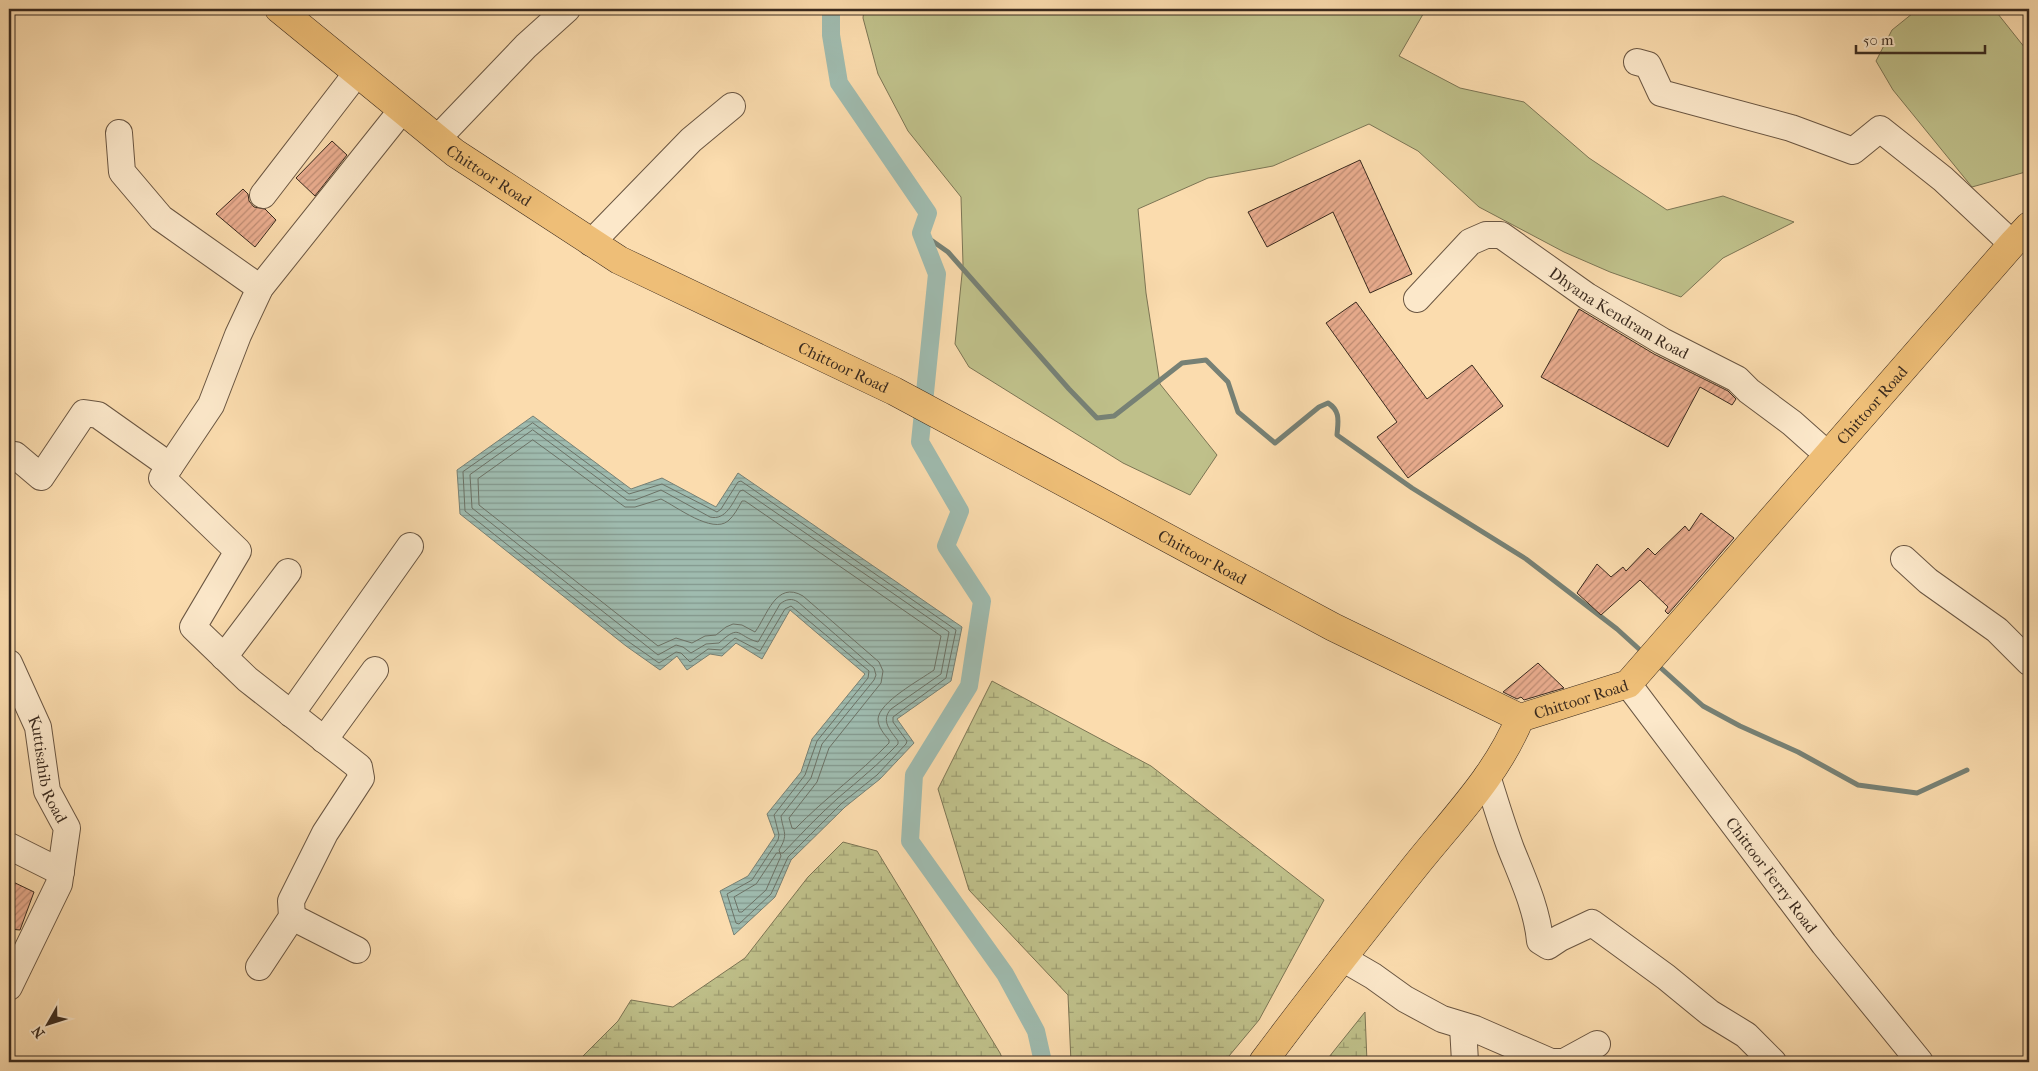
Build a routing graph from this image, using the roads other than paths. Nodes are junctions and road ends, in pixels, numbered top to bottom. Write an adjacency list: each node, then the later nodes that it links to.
1 (279, 9): 4 (main road, Chittoor Road)
2 (567, 9): 8 (street)
3 (1637, 62): 10 (street)
4 (357, 73): 6 (main road, Chittoor Road); 9 (street)
5 (732, 106): 11 (street)
6 (402, 110): 8 (main road, Chittoor Road); 12 (street)
7 (119, 133): 12 (street)
8 (437, 139): 11 (main road, Chittoor Road)
9 (263, 194)
10 (2022, 234): 15 (main road, Chittoor Road)
11 (591, 243): 26 (main road, Chittoor Road)
12 (260, 288): 16 (street)
13 (1417, 299): 15 (street, Dhyana Kendram Road)
14 (15, 454): 16 (street)
15 (1828, 455): 24 (main road, Chittoor Road)
16 (170, 466): 20 (street)
17 (410, 546): 25 (street)
18 (1904, 559): 21 (street)
19 (288, 572): 20 (street)
20 (224, 656): 25 (street)
21 (2029, 662)
22 (9, 663): 30 (street, Kuttisahib Road)
23 (375, 670): 27 (street)
24 (1628, 684): 26 (main road, Chittoor Road); 38 (street, Chittoor Ferry Road)
25 (291, 714): 27 (street)
26 (1520, 718): 28 (main road)
27 (324, 740): 31 (street)
28 (1487, 776): 33 (main road); 41 (street)
29 (9, 846): 30 (street)
30 (61, 872): 35 (street, Kuttisahib Road)
31 (292, 917): 32 (street); 34 (street)
32 (357, 950)
33 (1342, 958): 36 (street); 39 (main road)
34 (259, 967)
35 (9, 987)
36 (1463, 1026): 37 (street); 40 (street)
37 (1597, 1044)
38 (1909, 1058)
39 (1262, 1062)
40 (1465, 1062)
41 (1773, 1062)

